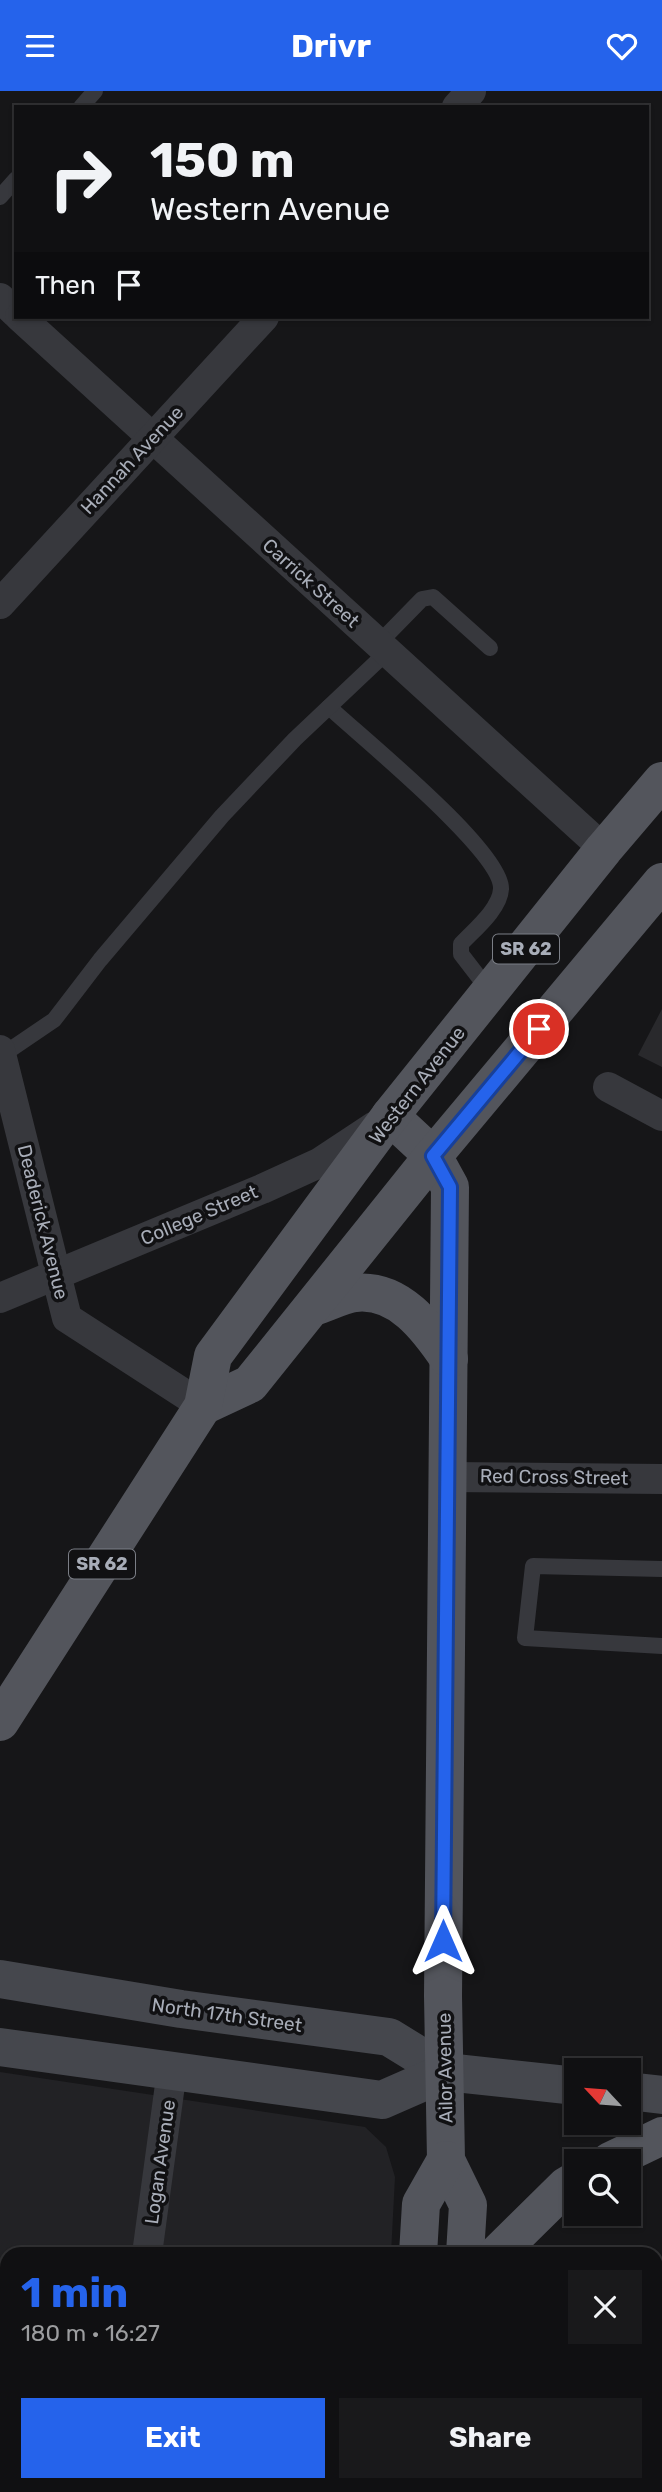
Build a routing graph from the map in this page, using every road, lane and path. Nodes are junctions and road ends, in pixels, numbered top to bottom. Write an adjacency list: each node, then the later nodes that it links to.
1 (96, 91): 3 (lane)
2 (471, 91): 4 (street)
3 (83, 105)
4 (459, 105)
5 (14, 181): 6 (lane)
6 (0, 197)
7 (0, 298): 8 (street)
8 (14, 311)
9 (22, 319): 11 (street, Carrick Street)
10 (262, 319): 11 (street, Hannah Avenue)
11 (152, 439): 12 (street, Hannah Avenue); 13 (street, Carrick Street)
12 (0, 604)
13 (382, 648): 14 (lane); 15 (lane); 17 (street, Carrick Street)
14 (490, 648)
15 (329, 707): 19 (lane); 20 (lane)
16 (662, 781): 17 (main road, Western Avenue / SR 62)
17 (604, 849): 19 (main road, Western Avenue / SR 62)
18 (662, 882): 24 (main road, SR 62)
19 (491, 993): 23 (main road, Western Avenue / SR 62)
20 (1, 1053): 25 (street, Deaderick Avenue)
21 (608, 1087): 22 (street)
22 (662, 1116)
23 (390, 1117): 24 (main road, Ailor Avenue); 25 (street, College Street); 29 (main road, Western Avenue / SR 62)
24 (433, 1156): 27 (main road, SR 62); 28 (main road, Ailor Avenue)
25 (55, 1276): 26 (street, College Street); 29 (street, Deaderick Avenue)
26 (0, 1298)
27 (313, 1307): 28 (main road); 29 (main road, SR 62)
28 (449, 1359): 30 (main road, Ailor Avenue)
29 (203, 1406): 34 (main road, Western Avenue / SR 62)
30 (446, 1477): 31 (street, Red Cross Street); 38 (main road, Ailor Avenue)
31 (662, 1479)
32 (662, 1569): 33 (lane)
33 (662, 1646)
34 (0, 1722)
35 (0, 1979): 38 (main road, North 17th Street)
36 (0, 2047): 37 (main road, North 17th Street)
37 (172, 2070): 38 (main road, North 17th Street); 46 (street, Logan Avenue)
38 (446, 2072): 39 (main road, North 17th Street); 44 (main road, Ailor Avenue)
39 (564, 2085)
40 (641, 2093): 41 (main road)
41 (662, 2095)
42 (662, 2136): 43 (main road)
43 (635, 2149)
44 (446, 2160): 47 (main road, Ailor Avenue); 48 (main road, Ailor Avenue)
45 (564, 2188): 49 (main road)
46 (148, 2247)
47 (418, 2247)
48 (465, 2247)
49 (504, 2247)

